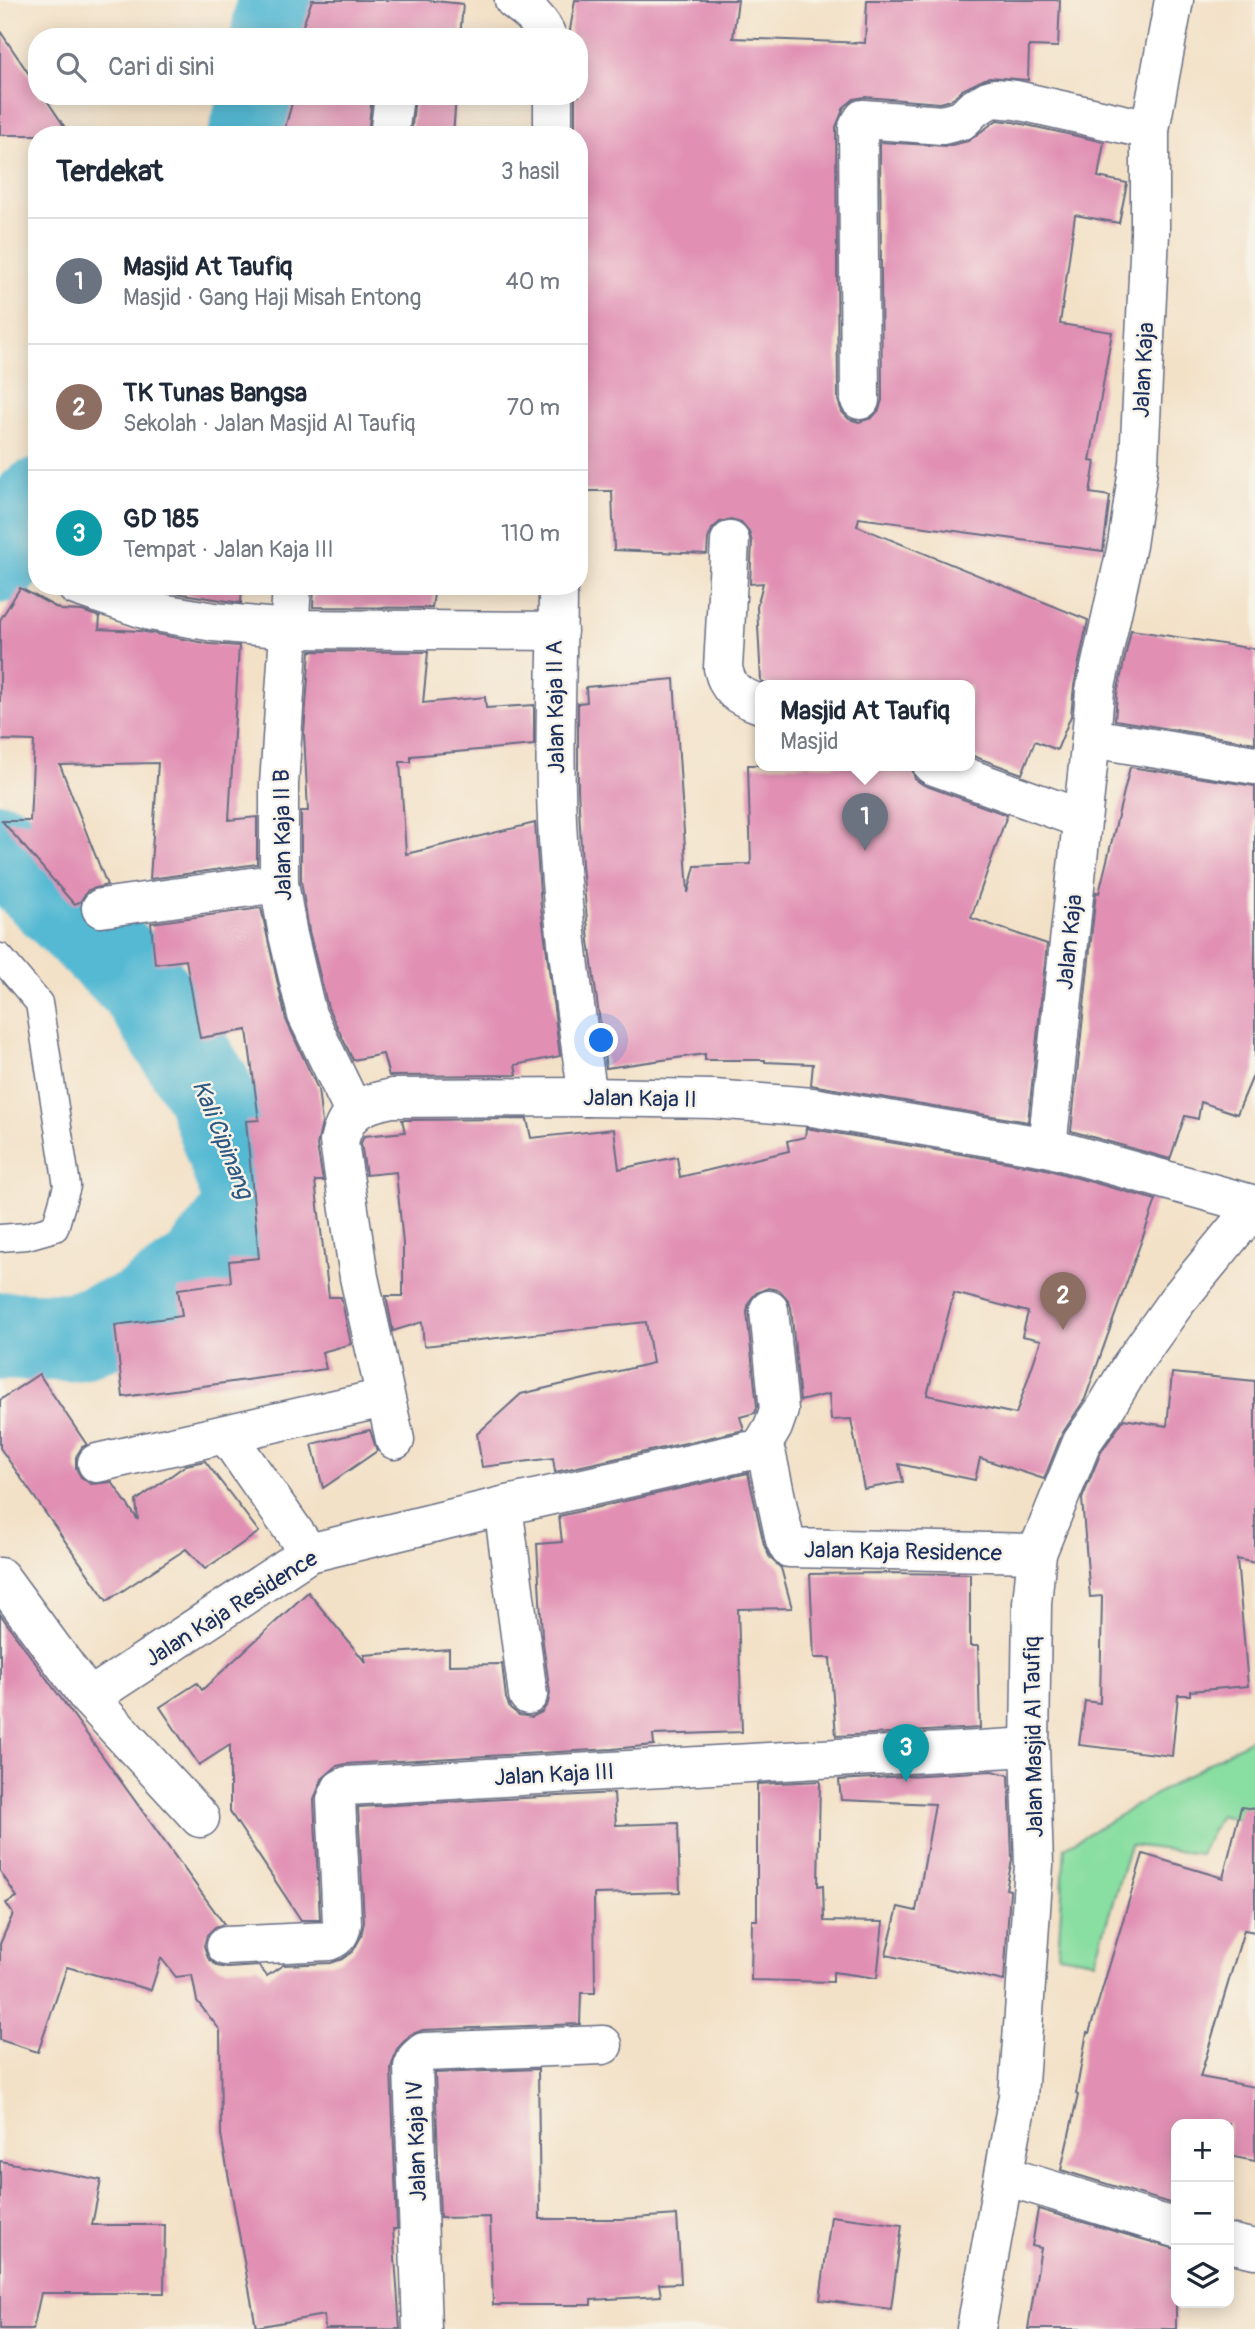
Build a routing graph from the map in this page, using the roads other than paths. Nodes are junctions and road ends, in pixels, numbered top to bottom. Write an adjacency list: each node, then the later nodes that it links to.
1 (514, 0): 3 (street)
2 (1174, 0): 8 (street, Jalan Kaja)
3 (543, 28)
4 (393, 105): 6 (street)
5 (553, 105): 7 (street)
6 (390, 126)
7 (553, 126)
8 (1150, 130): 9 (street); 17 (street, Jalan Kaja)
9 (860, 400)
10 (730, 541): 16 (street)
11 (103, 595): 14 (street, Jalan Kaja II A)
12 (291, 595): 14 (street, Jalan Kaja II B)
13 (558, 595): 15 (street)
14 (289, 629): 15 (street, Jalan Kaja II A); 21 (street, Jalan Kaja II B)
15 (558, 631): 24 (street, Jalan Kaja II A)
16 (755, 702)
17 (1091, 738): 18 (street); 20 (street, Jalan Kaja)
18 (1255, 765)
19 (949, 771): 20 (street)
20 (1083, 819): 26 (street, Jalan Kaja)
21 (279, 883): 22 (street); 25 (street, Jalan Kaja II B)
22 (101, 908)
23 (0, 957): 28 (lane)
24 (588, 1097): 25 (street, Jalan Kaja II); 26 (street, Jalan Kaja II)
25 (354, 1112): 30 (street)
26 (1046, 1146): 27 (street, Jalan Kaja II)
27 (1255, 1206): 37 (street, Jalan Masjid Al Taufiq)
28 (0, 1238)
29 (769, 1310): 33 (street)
30 (384, 1398): 31 (street); 32 (street)
31 (226, 1434): 34 (street); 36 (street)
32 (395, 1440)
33 (759, 1451): 35 (street, Jalan Kaja Residence); 37 (street, Jalan Kaja Residence)
34 (97, 1463)
35 (503, 1506): 36 (street, Jalan Kaja Residence); 39 (street)
36 (309, 1553): 40 (street, Jalan Kaja Residence)
37 (1037, 1553): 41 (street, Jalan Masjid Al Taufiq)
38 (0, 1577): 40 (street)
39 (528, 1695)
40 (89, 1698): 42 (street)
41 (1030, 1747): 43 (street, Jalan Kaja III); 45 (street, Jalan Masjid Al Taufiq)
42 (200, 1818)
43 (226, 1946)
44 (603, 2045): 49 (street, Jalan Kaja IV)
45 (1005, 2176): 46 (street); 50 (street, Jalan Masjid Al Taufiq)
46 (1171, 2226)
47 (1234, 2244): 48 (street)
48 (1255, 2249)
49 (422, 2329)
50 (976, 2329)

